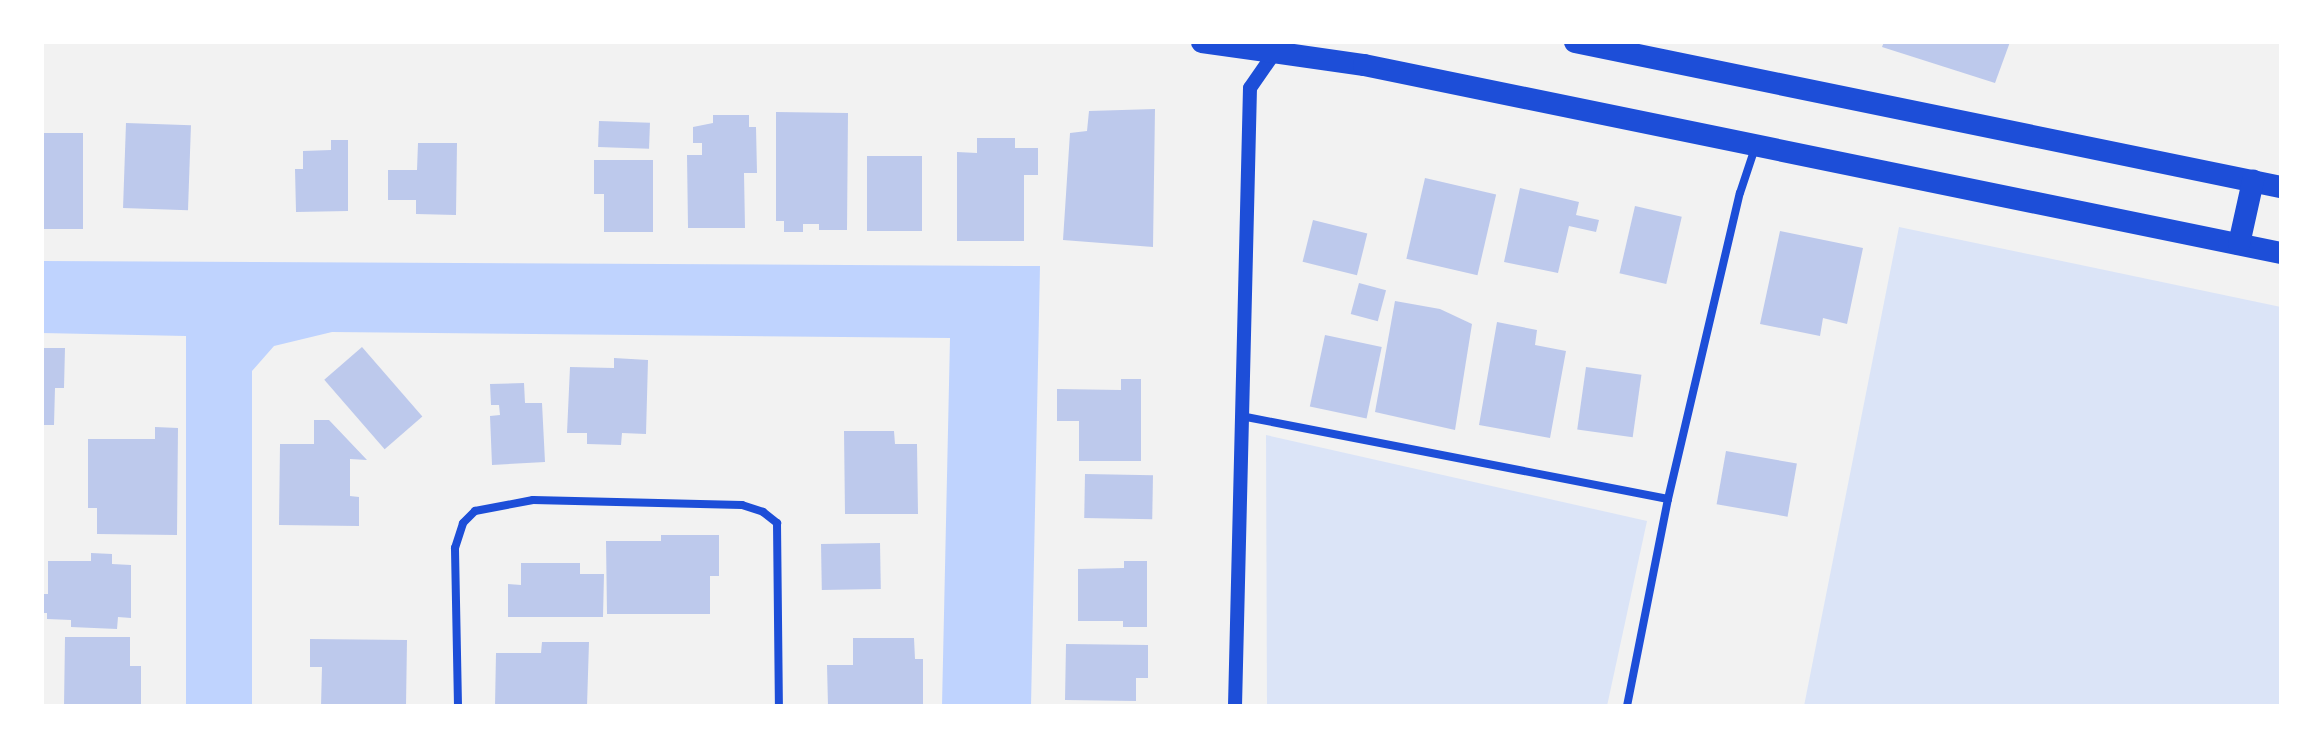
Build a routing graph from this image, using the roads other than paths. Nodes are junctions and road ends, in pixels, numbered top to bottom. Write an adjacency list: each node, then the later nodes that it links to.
1 (1202, 42): 3 (highway)
2 (1575, 42): 5 (highway)
3 (1280, 47): 4 (highway); 9 (street)
4 (1756, 145): 7 (highway); 10 (street)
5 (2253, 181): 6 (highway); 7 (highway)
6 (2281, 187)
7 (2239, 244): 8 (highway)
8 (2281, 253)
9 (1241, 416): 10 (street); 13 (street)
10 (1668, 499): 14 (street)
11 (458, 706): 12 (street)
12 (779, 706)
13 (1235, 706)
14 (1627, 706)

